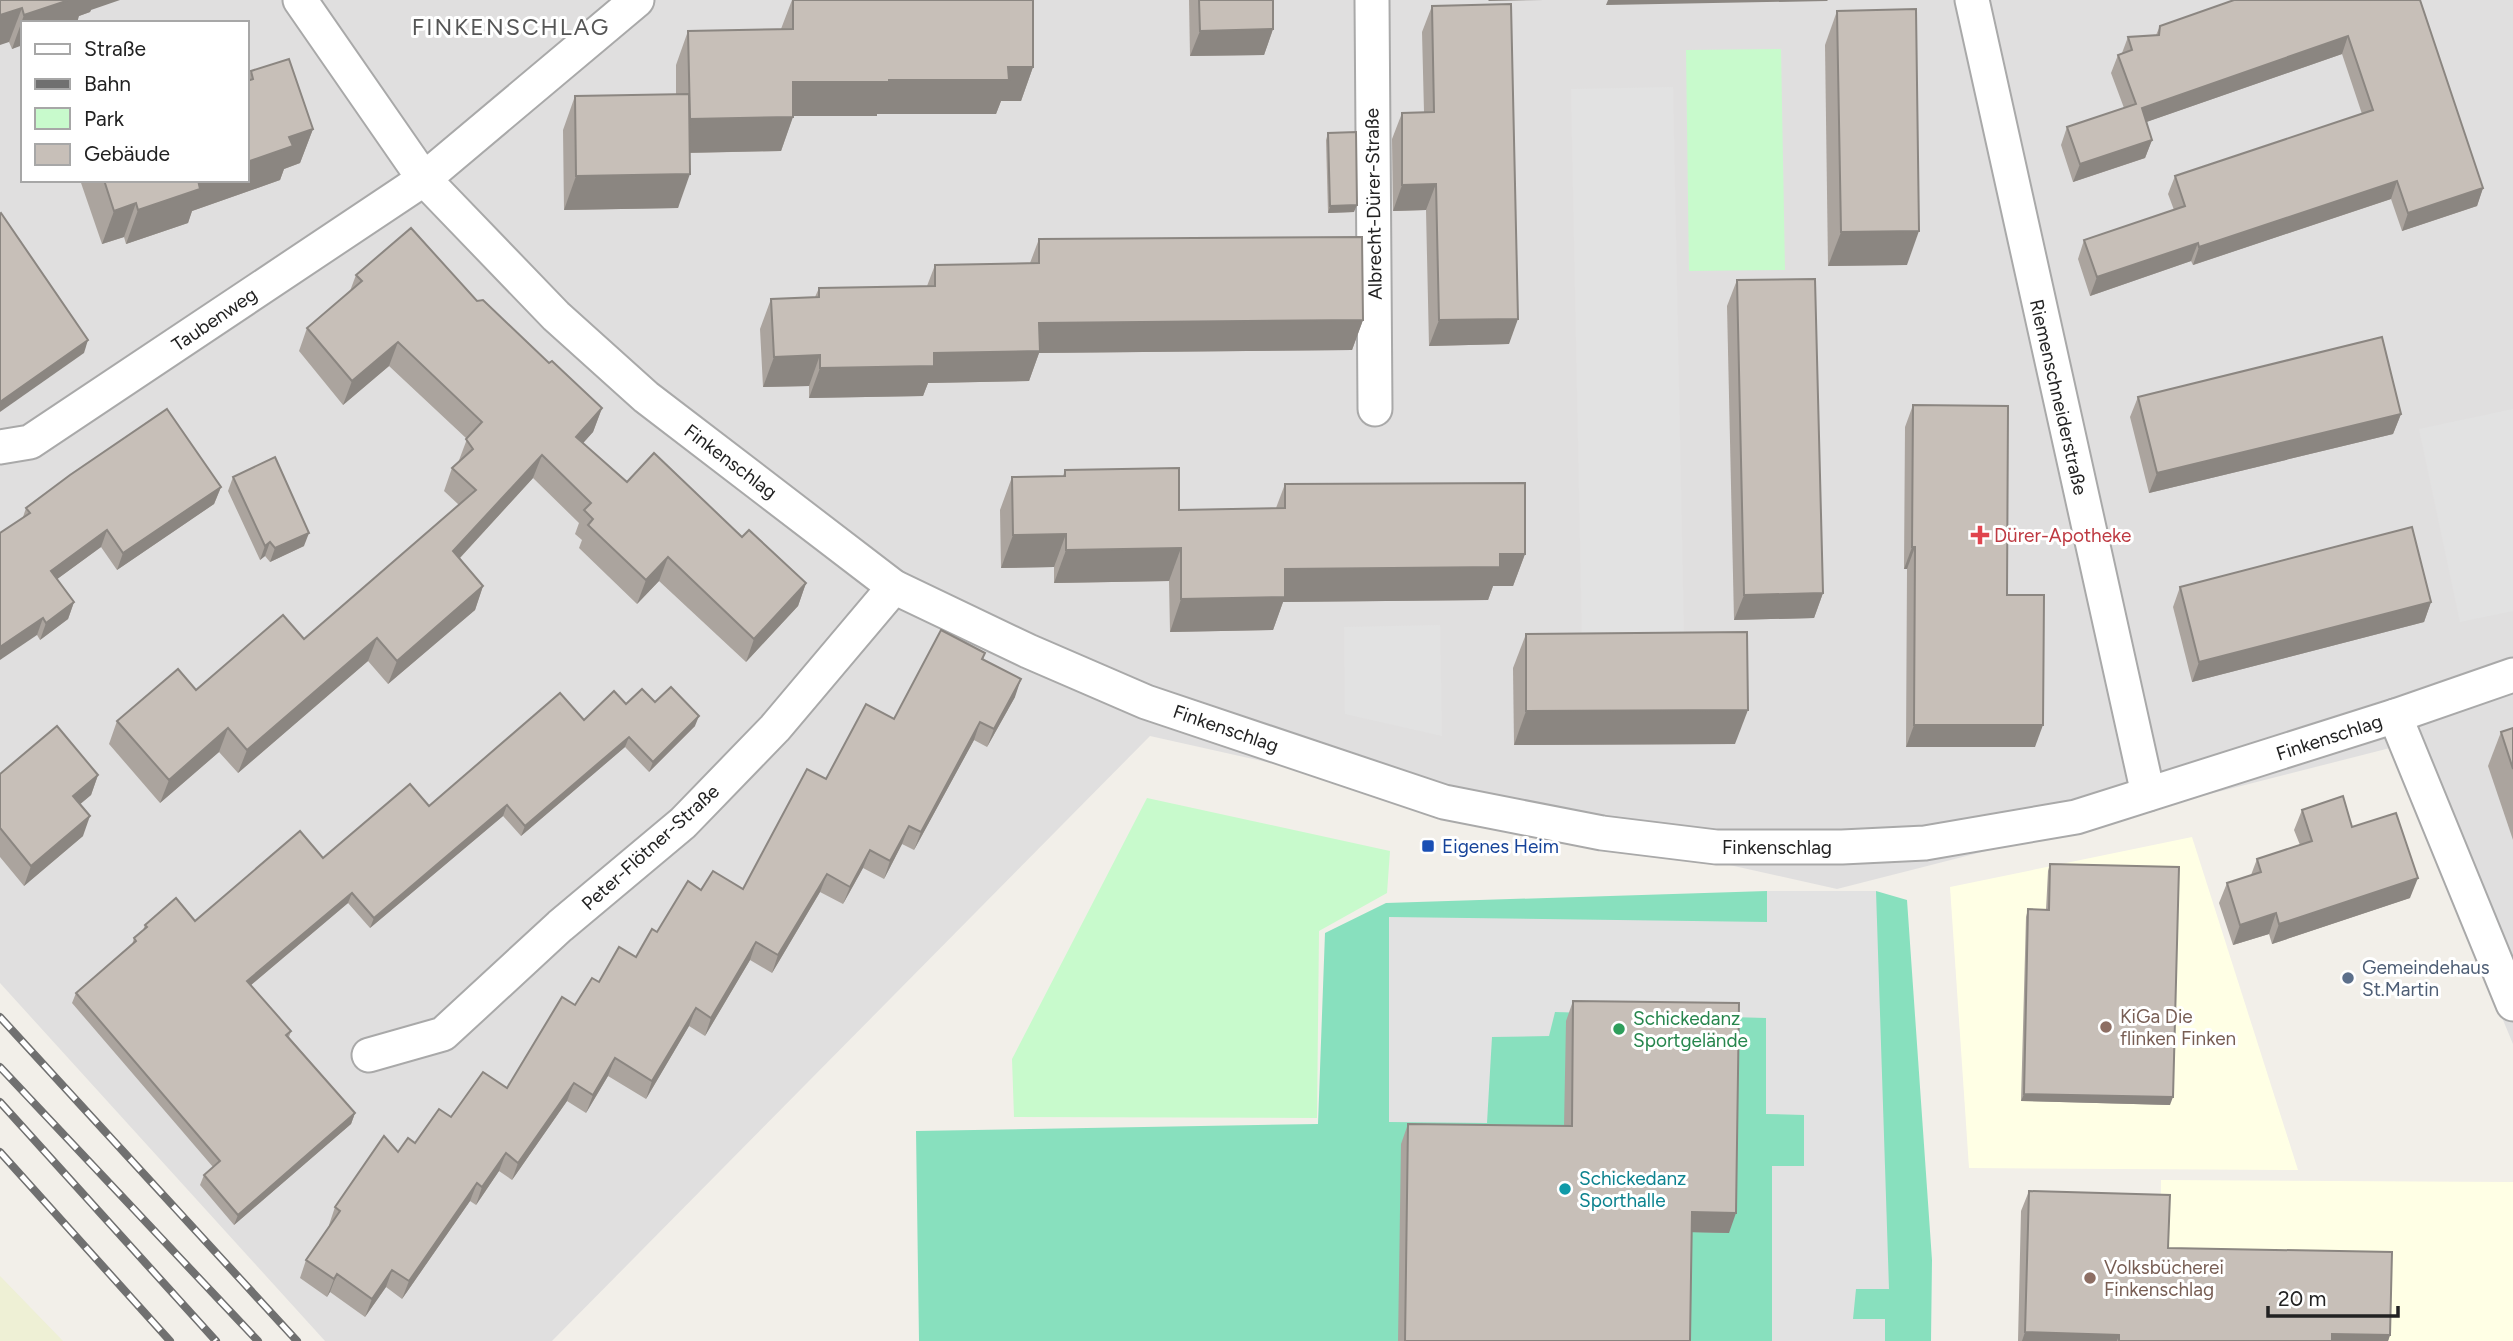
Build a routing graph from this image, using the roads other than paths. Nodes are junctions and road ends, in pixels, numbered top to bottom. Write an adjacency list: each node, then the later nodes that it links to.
1 (299, 0): 5 (street, Finkenschlag)
2 (636, 0): 5 (street)
3 (1371, 0): 6 (street, Albrecht-Dürer-Straße)
4 (1972, 0): 11 (street, Riemenschneiderstraße)
5 (424, 179): 7 (street, Taubenweg); 8 (street, Finkenschlag)
6 (1375, 409)
7 (0, 447)
8 (894, 587): 11 (street, Finkenschlag); 13 (street, Peter-Flötner-Straße)
9 (2513, 675): 10 (street, Finkenschlag)
10 (2395, 716): 11 (street, Finkenschlag); 12 (street, Finkenschlag)
11 (2148, 794)
12 (2513, 1004)
13 (369, 1055)

